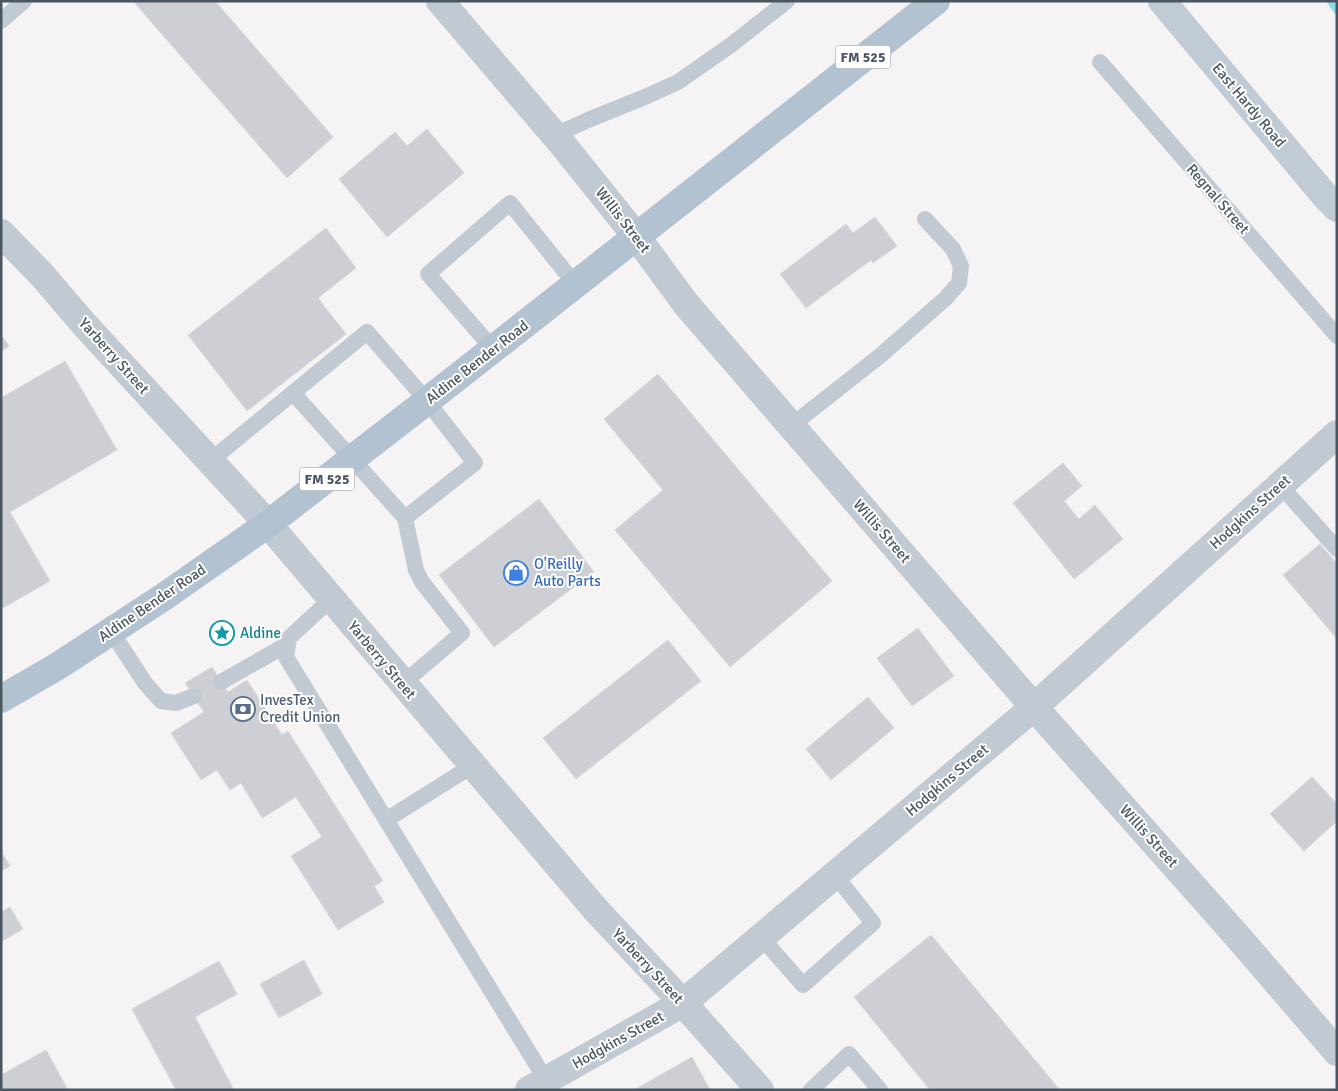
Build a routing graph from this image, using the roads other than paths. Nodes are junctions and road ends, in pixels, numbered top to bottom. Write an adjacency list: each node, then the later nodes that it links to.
1 (24, 1): 6 (lane)
2 (440, 1): 8 (street, Willis Street)
3 (787, 1): 8 (lane)
4 (936, 1): 12 (main road, Aldine Bender Road / FM 525)
5 (1162, 1): 9 (main road, East Hardy Road)
6 (1, 21)
7 (1100, 62): 14 (lane, Regnal Street)
8 (554, 135): 12 (street, Willis Street)
9 (1337, 208)
10 (925, 218): 18 (lane)
11 (1, 233): 21 (street, Yarberry Street)
12 (636, 236): 13 (main road, Aldine Bender Road / FM 525); 18 (street, Willis Street)
13 (575, 284): 15 (main road, Aldine Bender Road / FM 525); 15 (lane)
14 (1337, 336)
15 (493, 349): 17 (main road, Aldine Bender Road / FM 525)
16 (293, 393): 17 (lane); 20 (lane); 21 (lane)
17 (427, 401): 20 (main road, Aldine Bender Road / FM 525); 23 (lane)
18 (791, 426): 33 (street, Willis Street)
19 (1337, 434): 22 (street, Hodgkins Street)
20 (353, 459): 23 (lane); 24 (main road, Aldine Bender Road / FM 525)
21 (210, 461): 24 (street, Yarberry Street)
22 (1280, 485): 25 (lane); 33 (street, Hodgkins Street)
23 (405, 518): 30 (lane)
24 (268, 524): 26 (street, Yarberry Street); 27 (main road, Aldine Bender Road / FM 525)
25 (1337, 549)
26 (331, 599): 28 (lane); 30 (street, Yarberry Street)
27 (111, 631): 31 (lane); 32 (main road, Aldine Bender Road / FM 525)
28 (288, 644): 29 (lane); 35 (lane)
29 (221, 682)
30 (402, 684): 34 (street, Yarberry Street)
31 (194, 696)
32 (1, 700)
33 (1034, 707): 36 (street, Hodgkins Street); 39 (street, Willis Street)
34 (472, 766): 35 (lane); 38 (street, Yarberry Street)
35 (386, 820): 40 (lane)
36 (835, 875): 37 (street, Hodgkins Street); 37 (lane)
37 (761, 937): 38 (street, Hodgkins Street)
38 (683, 1003): 40 (street, Hodgkins Street); 41 (street, Yarberry Street)
39 (1337, 1052)
40 (537, 1085)
41 (760, 1090)
42 (811, 1090): 43 (lane)
43 (880, 1090)

